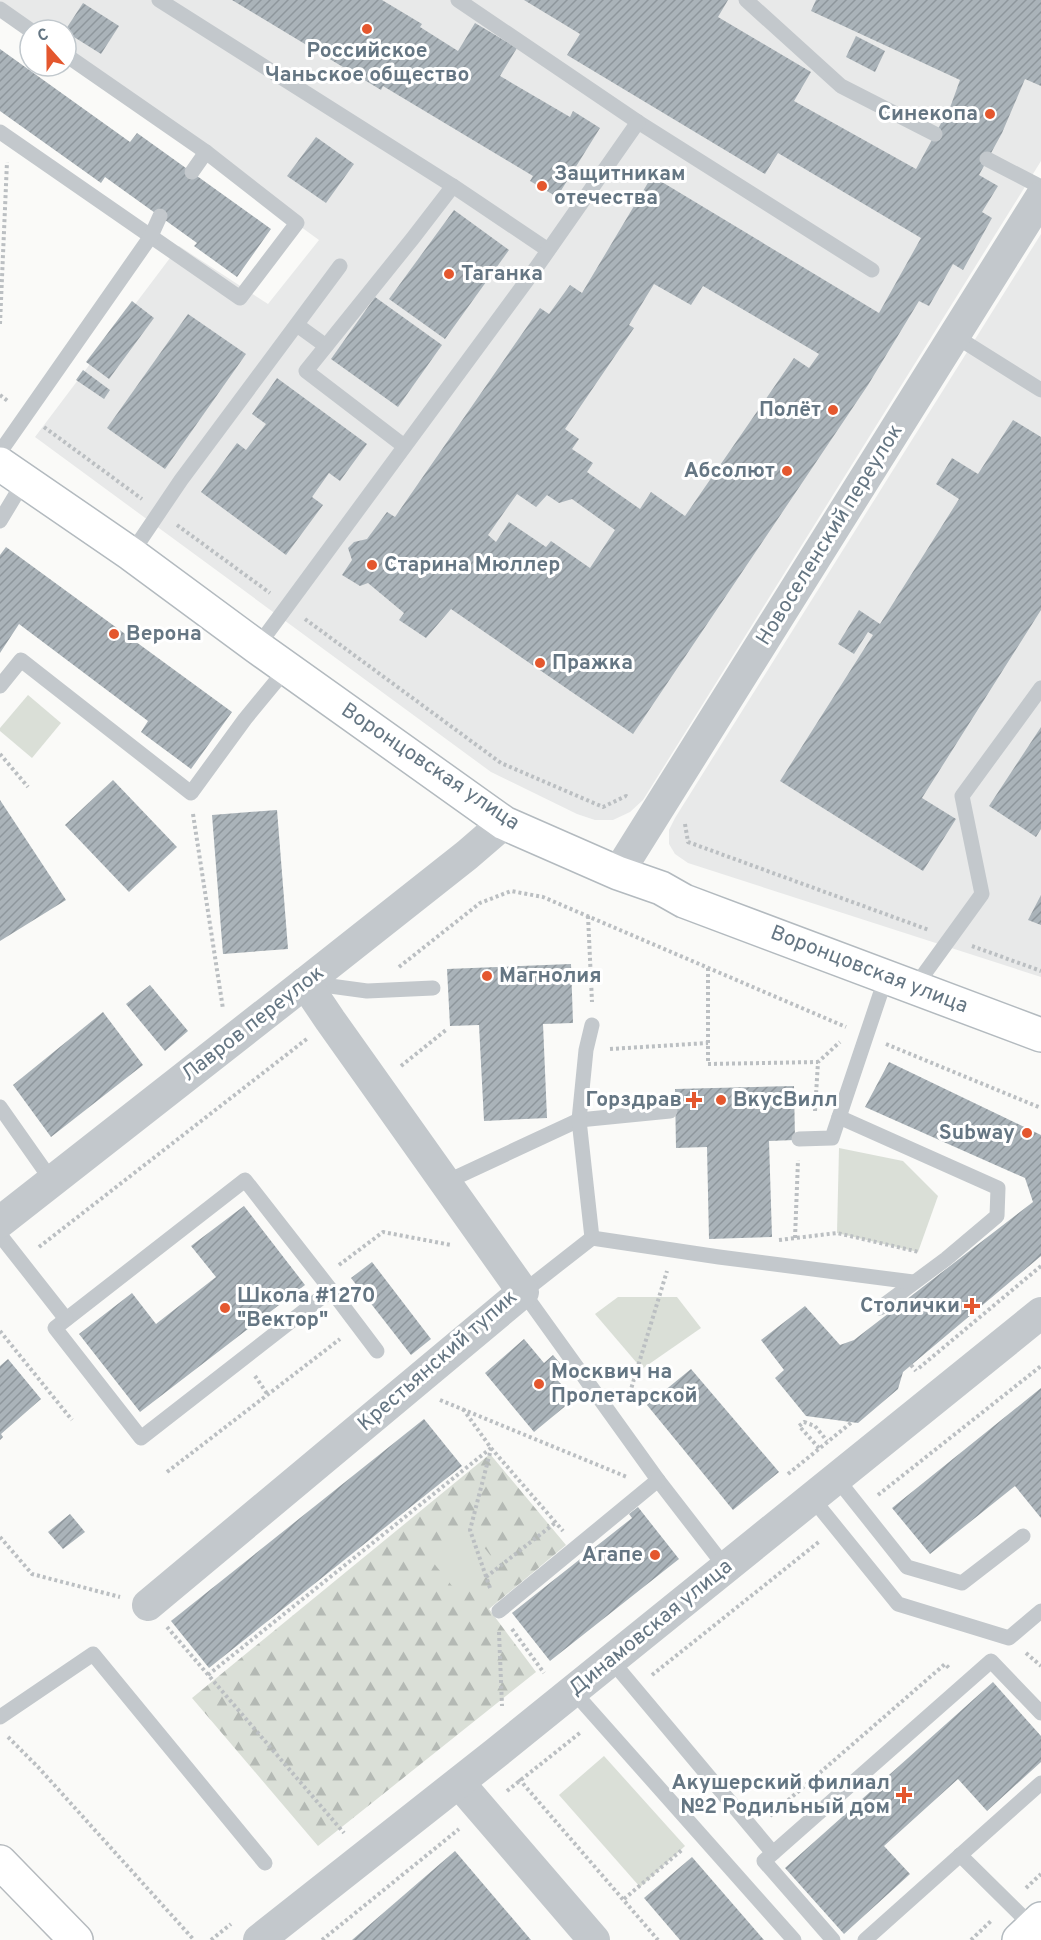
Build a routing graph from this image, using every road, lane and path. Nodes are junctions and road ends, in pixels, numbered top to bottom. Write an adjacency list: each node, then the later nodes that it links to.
1 (159, 0): 13 (lane)
2 (458, 0): 7 (lane)
3 (746, 0): 8 (lane)
4 (0, 9): 5 (lane)
5 (18, 22)
6 (78, 63): 10 (lane)
7 (638, 122): 18 (lane); 20 (lane)
8 (935, 134)
9 (4, 135): 17 (lane); 21 (path)
10 (206, 152): 12 (lane); 17 (lane)
11 (987, 159): 14 (lane)
12 (192, 172)
13 (453, 186): 18 (lane); 25 (lane)
14 (1041, 187)
15 (1041, 197): 24 (street, Новоселенский переулок)
16 (160, 216): 17 (lane)
17 (151, 236): 29 (lane)
18 (548, 250): 28 (lane)
19 (340, 266): 23 (lane)
20 (872, 270)
21 (0, 303): 22 (path)
22 (0, 324)
23 (297, 325): 25 (lane); 31 (lane)
24 (955, 336): 26 (lane); 41 (street, Новоселенский переулок)
25 (326, 346): 28 (lane)
26 (1041, 390)
27 (52, 433): 31 (path)
28 (404, 446): 34 (lane)
29 (0, 452)
30 (12, 473): 32 (lane); 33 (main road, Воронцовская улица)
31 (159, 512): 33 (lane); 34 (path)
32 (0, 521)
33 (131, 554): 35 (main road, Воронцовская улица)
34 (287, 605): 35 (lane); 41 (path)
35 (257, 647): 36 (main road, Воронцовская улица)
36 (287, 668): 37 (lane); 42 (main road, Воронцовская улица)
37 (0, 687)
38 (1041, 688): 46 (lane)
39 (0, 754): 40 (path)
40 (28, 787)
41 (658, 809): 44 (street, Новоселенский переулок); 46 (path)
42 (504, 823): 44 (main road, Воронцовская улица); 50 (street, Лавров переулок)
43 (195, 825): 53 (path)
44 (618, 873): 49 (main road, Воронцовская улица)
45 (588, 916): 47 (path); 52 (path); 55 (path)
46 (950, 938): 48 (path); 49 (lane)
47 (708, 968): 57 (path); 59 (path)
48 (1041, 971)
49 (900, 982): 57 (lane); 58 (main road, Воронцовская улица)
50 (305, 983): 52 (lane); 54 (street, Крестьянский тупик); 69 (street, Лавров переулок)
51 (433, 988): 52 (lane)
52 (367, 992)
53 (224, 1014)
54 (330, 1020): 62 (street, Крестьянский тупик); 78 (path)
55 (592, 1025): 60 (lane)
56 (446, 1030): 62 (path)
57 (859, 1033): 61 (path); 64 (path); 66 (lane)
58 (1041, 1035)
59 (708, 1043): 60 (path); 61 (path)
60 (586, 1050): 67 (lane)
61 (818, 1062): 68 (path)
62 (377, 1086): 70 (street, Крестьянский тупик)
63 (0, 1107): 69 (lane)
64 (1041, 1108)
65 (670, 1111): 67 (lane)
66 (839, 1117): 68 (lane); 77 (lane)
67 (579, 1120): 70 (lane); 73 (lane)
68 (806, 1139): 74 (path)
69 (52, 1181): 71 (street, Лавров переулок)
70 (446, 1182): 83 (street, Крестьянский тупик)
71 (0, 1222)
72 (0, 1235): 78 (lane)
73 (592, 1238): 81 (lane); 83 (lane)
74 (795, 1238): 75 (path); 77 (path)
75 (774, 1240)
76 (456, 1246): 82 (path)
77 (946, 1259): 81 (lane)
78 (21, 1262): 86 (lane)
79 (668, 1266): 97 (path)
80 (1041, 1266): 92 (path)
81 (913, 1282): 84 (lane)
82 (326, 1284): 86 (lane); 86 (lane); 87 (lane)
83 (523, 1292): 94 (street, Крестьянский тупик); 97 (lane)
84 (880, 1308)
85 (1041, 1313): 102 (street, Динамовская улица)
86 (66, 1319)
87 (357, 1325): 89 (lane); 101 (path)
88 (0, 1330): 96 (path)
89 (377, 1351)
90 (911, 1365): 92 (path)
91 (1041, 1365): 105 (path)
92 (916, 1371): 93 (path)
93 (908, 1377)
94 (409, 1388): 95 (path); 113 (street, Крестьянский тупик)
95 (463, 1409): 99 (path); 103 (path)
96 (72, 1420)
97 (620, 1425): 103 (lane)
98 (827, 1441): 100 (path)
99 (491, 1448): 106 (path); 112 (path); 119 (path)
100 (819, 1448)
101 (167, 1472)
102 (837, 1479): 104 (street, Динамовская улица); 105 (lane)
103 (653, 1483): 110 (lane); 111 (lane)
104 (812, 1498): 107 (lane); 111 (street, Динамовская улица)
105 (861, 1509): 108 (lane)
106 (555, 1523): 110 (path); 112 (path)
107 (836, 1528): 115 (lane); 120 (path)
108 (1023, 1536)
109 (0, 1537): 113 (path)
110 (576, 1547): 114 (lane)
111 (726, 1568): 116 (street, Динамовская улица)
112 (486, 1577): 114 (path)
113 (148, 1605): 119 (path)
114 (499, 1611): 118 (path); 122 (path)
115 (1041, 1611)
116 (611, 1660): 120 (lane); 121 (street, Динамовская улица)
117 (945, 1664): 132 (path)
118 (544, 1673)
119 (208, 1675): 133 (path)
120 (634, 1689): 132 (lane)
121 (573, 1691): 125 (lane); 127 (street, Динамовская улица)
122 (502, 1706)
123 (1041, 1713): 135 (lane)
124 (0, 1717): 138 (lane)
125 (598, 1719): 128 (path); 134 (lane)
126 (8, 1737): 142 (path)
127 (496, 1753): 128 (path); 130 (street, Динамовская улица)
128 (520, 1780): 131 (path); 139 (path)
129 (1041, 1782): 136 (lane)
130 (459, 1783): 131 (street); 143 (street, Динамовская улица)
131 (483, 1810): 144 (path); 145 (street)
132 (754, 1830): 135 (lane)
133 (344, 1833)
134 (700, 1833): 139 (path); 147 (lane)
135 (773, 1853): 148 (lane)
136 (960, 1855): 140 (lane); 149 (lane)
137 (0, 1862): 141 (main road)
138 (265, 1863)
139 (624, 1899): 146 (path)
140 (1031, 1929)
141 (76, 1940)
142 (194, 1940)
143 (259, 1940)
144 (322, 1940)
145 (594, 1940)
146 (658, 1940)
147 (794, 1940)
148 (833, 1940)
149 (865, 1940)

